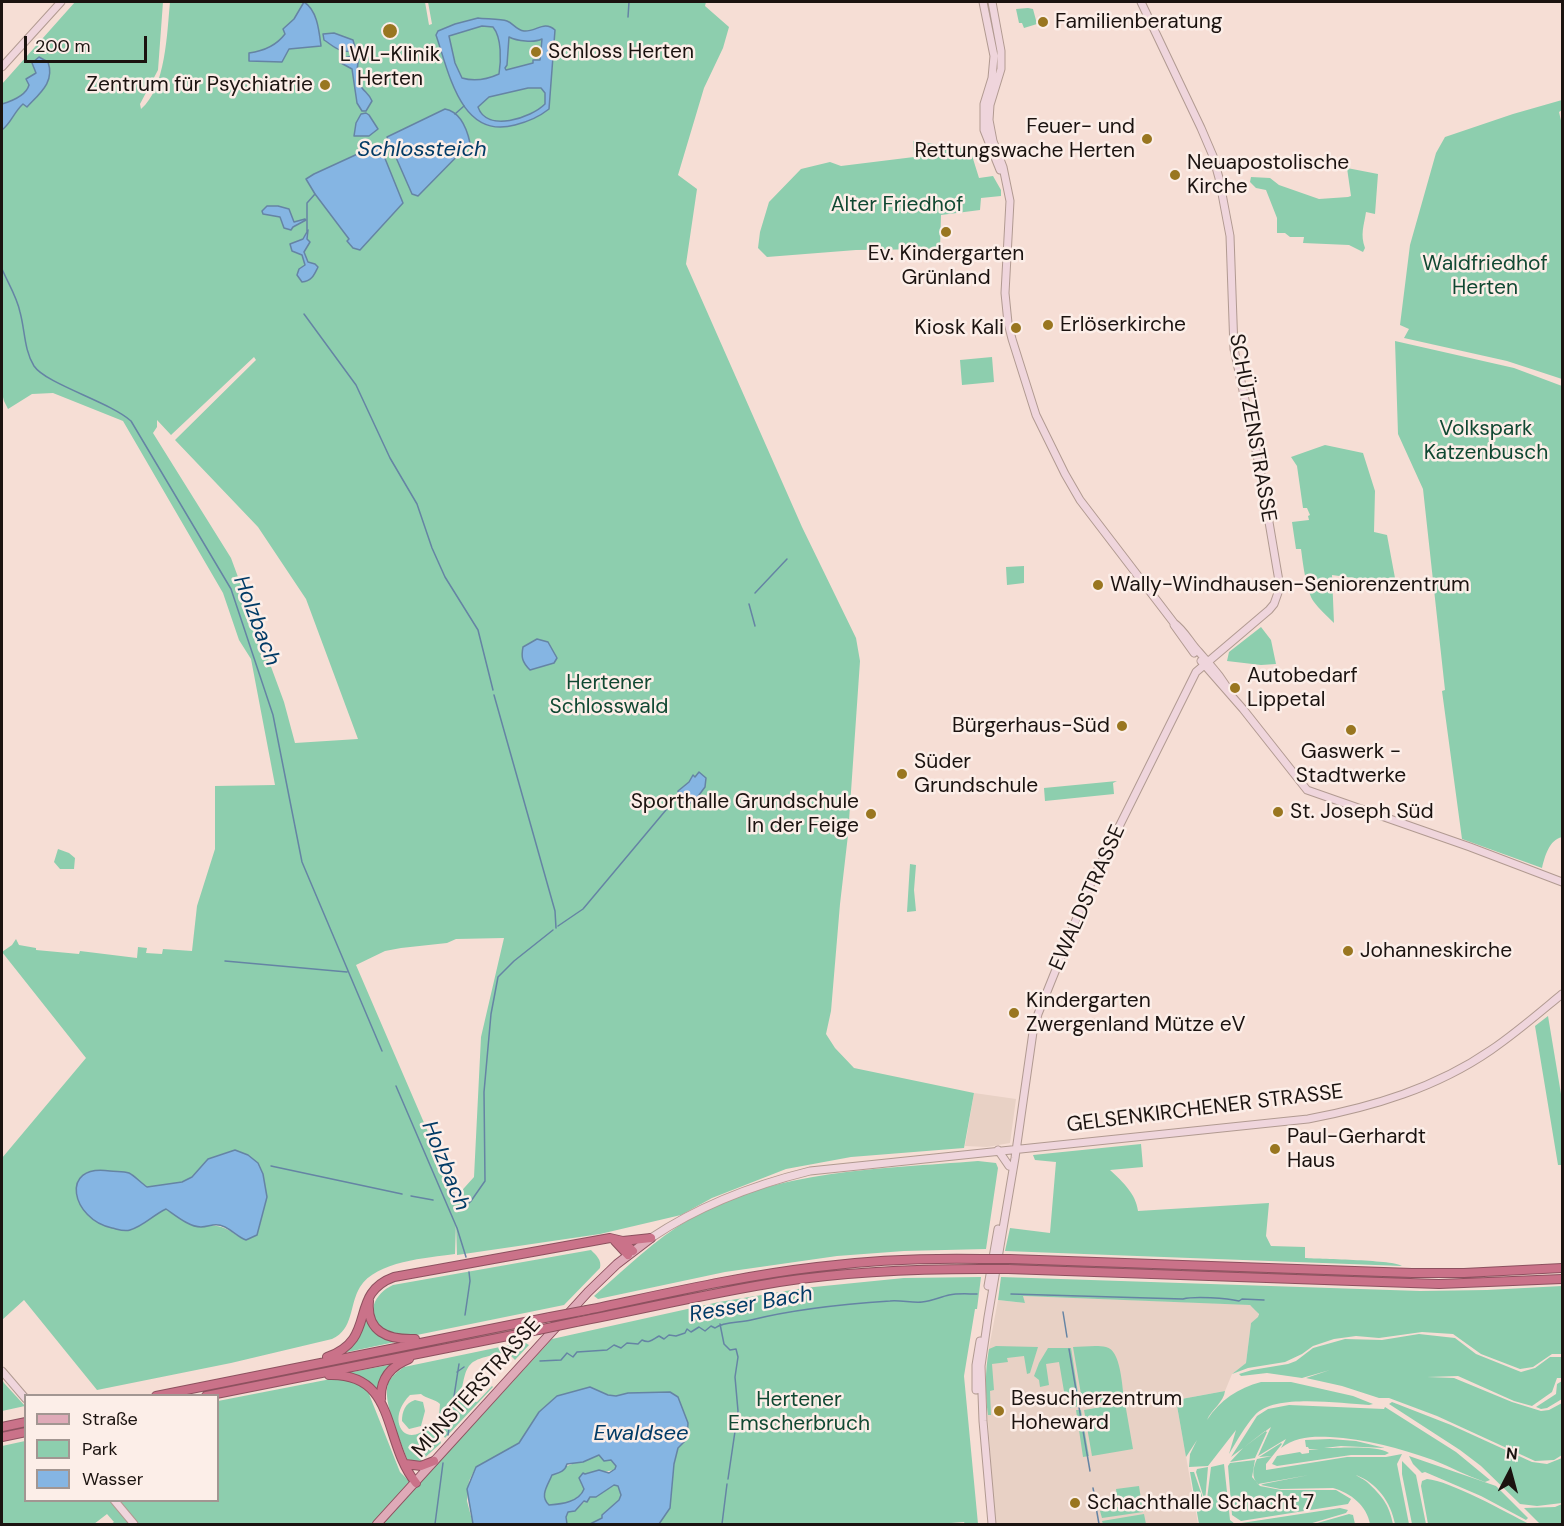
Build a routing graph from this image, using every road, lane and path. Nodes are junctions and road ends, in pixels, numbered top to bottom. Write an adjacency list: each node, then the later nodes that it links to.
1 (61, 2): 5 (main road)
2 (983, 2): 6 (main road)
3 (992, 2): 6 (main road)
4 (1141, 2): 7 (main road, SCHÜTZENSTRASSE)
5 (2, 67)
6 (987, 130): 7 (main road)
7 (1206, 663): 8 (main road); 10 (main road, EWALDSTRASSE)
8 (1563, 882)
9 (1563, 994): 10 (main road, GELSENKIRCHENER STRASSE)
10 (1016, 1148): 11 (main road, GELSENKIRCHENER STRASSE); 12 (main road, EWALDSTRASSE); 41 (main road, EWALDSTRASSE)
11 (998, 1150): 12 (main road); 13 (main road, GELSENKIRCHENER STRASSE)
12 (1009, 1166): 41 (main road, EWALDSTRASSE)
13 (651, 1238): 15 (highway); 16 (main road, GELSENKIRCHENER STRASSE)
14 (606, 1239): 15 (highway); 16 (highway); 20 (highway)
15 (623, 1241): 16 (highway)
16 (630, 1253): 18 (main road, GELSENKIRCHENER STRASSE)
17 (1563, 1268): 21 (highway, bridge)
18 (604, 1275): 35 (main road, MÜNSTERSTRASSE)
19 (1563, 1279): 22 (highway, bridge)
20 (371, 1295): 21 (highway); 23 (highway)
21 (439, 1339): 23 (highway)
22 (430, 1351): 25 (highway); 29 (highway)
23 (289, 1369): 26 (highway)
24 (2, 1371): 28 (main road)
25 (304, 1376): 27 (highway); 29 (highway)
26 (161, 1394)
27 (211, 1394)
28 (24, 1397)
29 (382, 1405): 34 (highway)
30 (24, 1422): 31 (highway)
31 (2, 1427)
32 (24, 1432): 33 (highway)
33 (2, 1437)
34 (398, 1449): 36 (highway); 37 (highway)
35 (434, 1461): 36 (highway); 37 (main road, MÜNSTERSTRASSE)
36 (406, 1464): 37 (highway)
37 (418, 1481): 40 (main road, MÜNSTERSTRASSE)
38 (116, 1502): 39 (main road)
39 (134, 1524)
40 (377, 1524)
41 (990, 1524)

